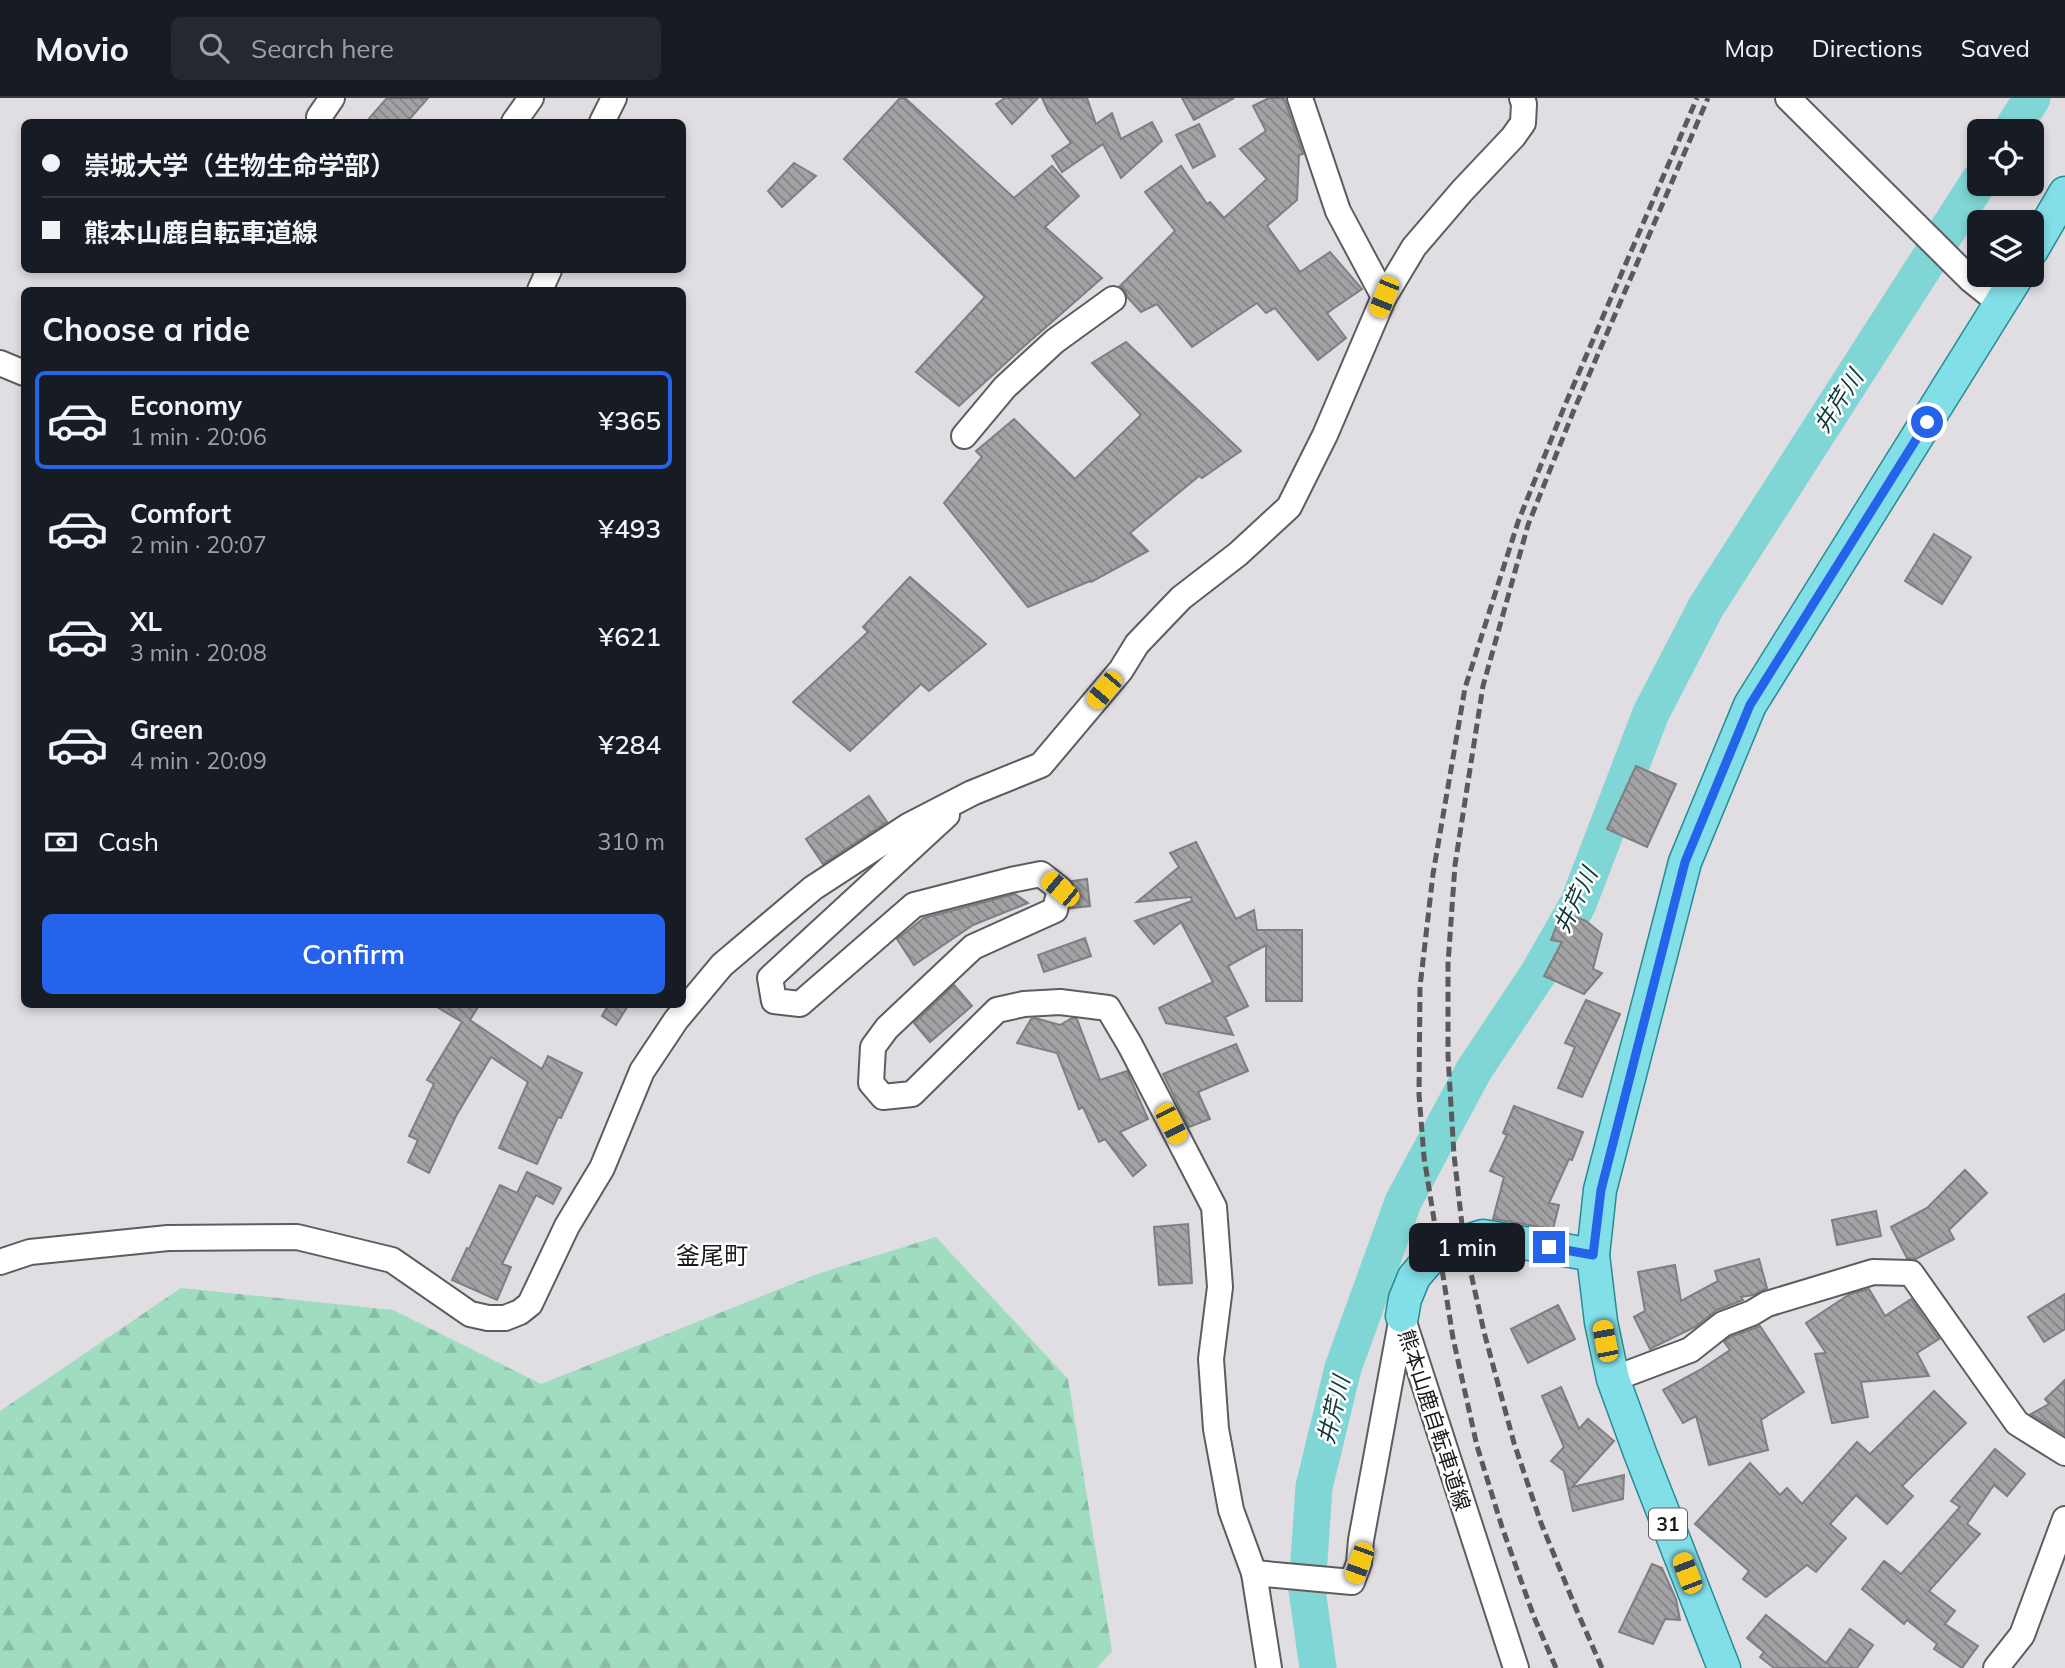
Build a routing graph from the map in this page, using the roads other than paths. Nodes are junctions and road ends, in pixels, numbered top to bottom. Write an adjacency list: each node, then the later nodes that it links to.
1 (332, 98): 7 (street)
2 (531, 98): 8 (street)
3 (614, 98): 9 (street)
4 (1300, 98): 13 (street)
5 (1522, 98): 13 (street)
6 (1788, 98): 15 (street)
7 (320, 119)
8 (516, 119)
9 (604, 119)
10 (2065, 193): 11 (main road)
11 (2044, 229)
12 (2011, 287): 15 (main road, 31)
13 (1384, 297): 19 (street)
14 (1113, 299): 18 (street)
15 (2001, 304): 20 (main road, 31)
16 (0, 363): 17 (street)
17 (21, 372)
18 (964, 436)
19 (972, 793): 21 (street); 26 (street)
20 (1593, 1255): 22 (main road, 熊本山鹿自転車道線); 23 (main road, 31)
21 (0, 1262)
22 (1402, 1316): 26 (street); 28 (street, 熊本山鹿自転車道線)
23 (1613, 1379): 24 (street); 29 (main road, 31)
24 (2065, 1453)
25 (2065, 1519): 30 (street)
26 (1254, 1573): 27 (street)
27 (1269, 1668)
28 (1516, 1668)
29 (1724, 1668)
30 (1996, 1668)

